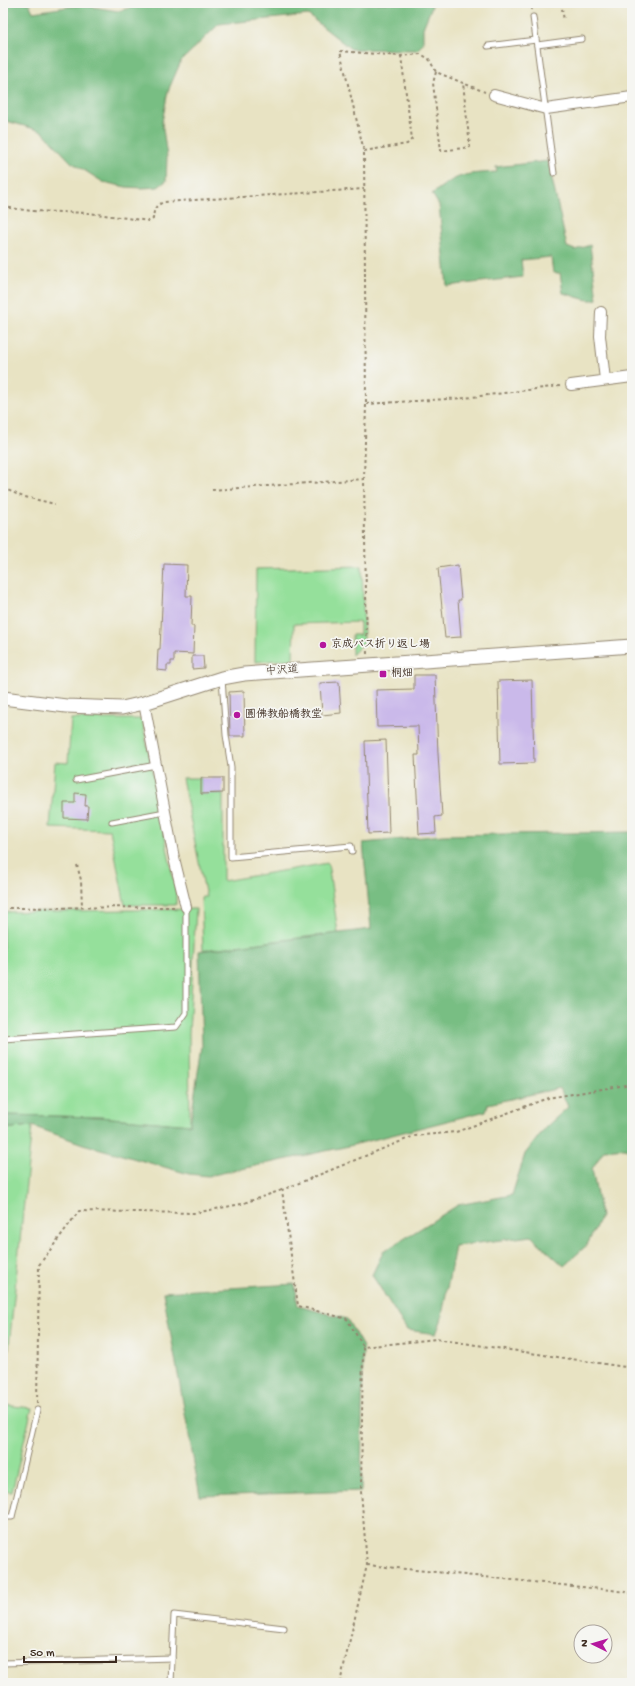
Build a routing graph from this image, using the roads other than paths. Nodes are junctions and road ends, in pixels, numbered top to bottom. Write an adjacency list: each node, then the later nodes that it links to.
1 (533, 17): 3 (lane)
2 (582, 39): 3 (lane)
3 (536, 42): 4 (lane); 7 (lane)
4 (488, 46)
5 (494, 95): 7 (street)
6 (632, 97): 7 (street)
7 (546, 109): 8 (lane)
8 (554, 173)
9 (601, 312): 11 (street)
10 (632, 377): 11 (street)
11 (605, 380): 12 (street)
12 (571, 385)
13 (632, 646): 14 (street, 中沢道)
14 (222, 678): 16 (street, 中沢道); 21 (lane)
15 (3, 698): 16 (street, 中沢道)
16 (144, 703): 17 (street)
17 (156, 765): 18 (lane); 19 (street)
18 (76, 780)
19 (165, 812): 20 (lane); 22 (street)
20 (112, 822)
21 (352, 851)
22 (186, 907): 23 (lane)
23 (3, 1039)
24 (37, 1410): 25 (lane)
25 (3, 1517)
26 (284, 1628): 27 (lane)
27 (172, 1658): 28 (lane); 29 (lane)
28 (3, 1663)
29 (171, 1683)

